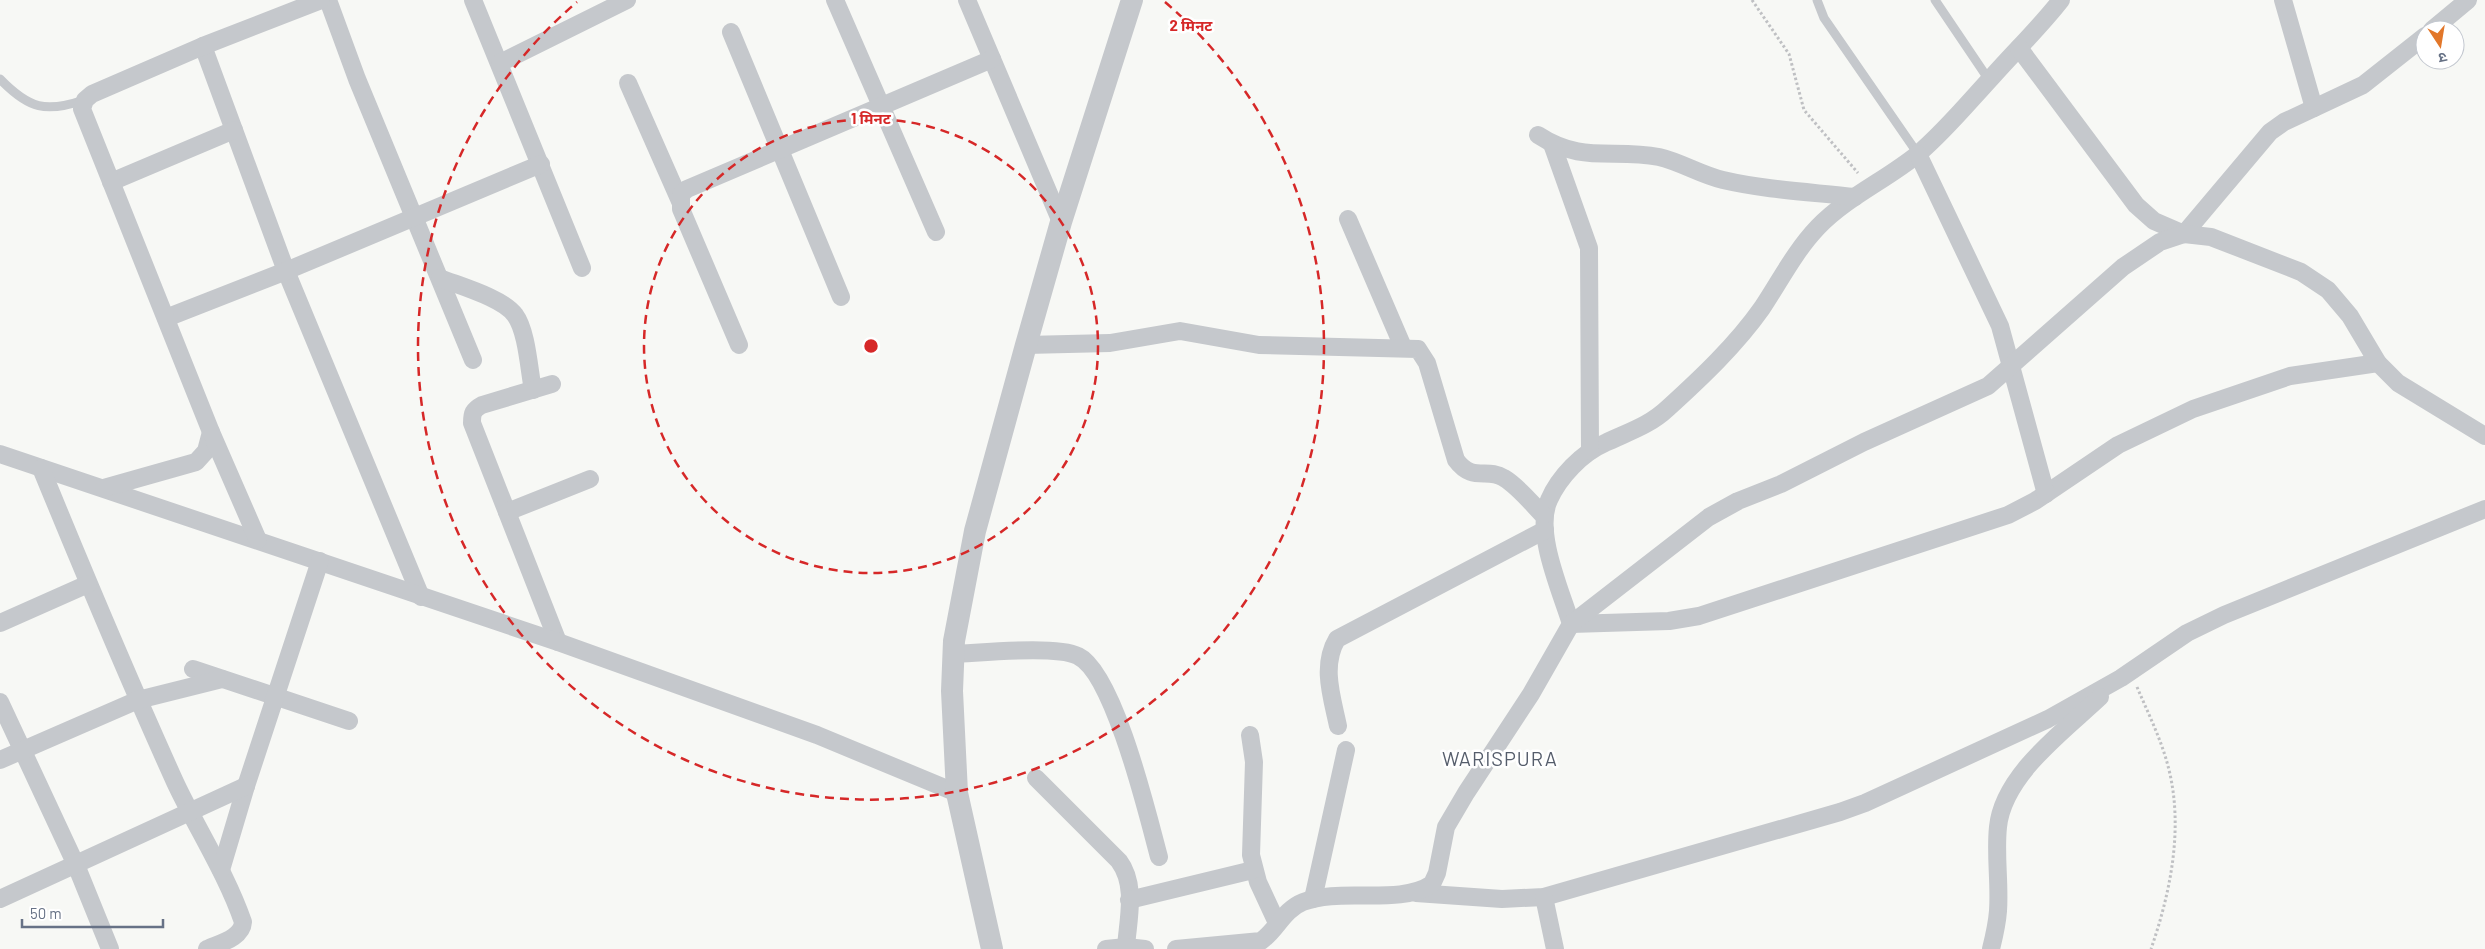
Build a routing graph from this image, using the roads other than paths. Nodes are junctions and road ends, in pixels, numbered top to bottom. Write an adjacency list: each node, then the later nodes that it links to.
1 (320, 0): 16 (street)
2 (328, 0): 33 (street)
3 (473, 0): 19 (street)
4 (627, 0): 19 (street)
5 (835, 0): 24 (street)
6 (967, 0): 18 (street)
7 (1132, 0): 35 (street)
8 (1817, 0): 28 (lane)
9 (1935, 0): 21 (lane)
10 (2283, 0): 25 (street)
11 (2057, 2): 17 (street)
12 (2463, 2): 13 (street)
13 (2443, 20)
14 (730, 32): 27 (street)
15 (2415, 44): 25 (street)
16 (203, 46): 23 (street); 26 (street)
17 (2019, 48): 21 (street); 37 (street)
18 (992, 59): 24 (street); 35 (street)
19 (500, 63): 29 (street)
20 (0, 79): 23 (lane)
21 (1989, 80): 28 (street)
22 (628, 83): 32 (street)
23 (85, 100): 30 (street)
24 (881, 106): 27 (street); 36 (street)
25 (2314, 108): 37 (street)
26 (234, 130): 30 (street); 39 (street)
27 (779, 150): 32 (street); 41 (street)
28 (1918, 154): 31 (street); 48 (street)
29 (541, 164): 33 (street); 38 (street)
30 (111, 182): 42 (street)
31 (1855, 197): 53 (street); 53 (street)
32 (680, 201): 43 (street)
33 (416, 217): 39 (street); 40 (street)
34 (1348, 219): 45 (street)
35 (1061, 222): 44 (street)
36 (936, 232)
37 (2184, 234): 47 (street); 48 (street)
38 (582, 268)
39 (286, 271): 42 (street); 65 (street)
40 (440, 278): 46 (street); 50 (street)
41 (840, 297)
42 (166, 318): 51 (street)
43 (739, 345)
44 (1026, 346): 45 (street); 69 (street)
45 (1403, 347): 61 (street)
46 (473, 360)
47 (2378, 363): 52 (street); 58 (street)
48 (2013, 366): 58 (street); 67 (street)
49 (552, 384): 50 (street)
50 (533, 390): 60 (street)
51 (211, 432): 57 (street); 62 (street)
52 (2485, 436)
53 (1590, 451): 61 (street)
54 (0, 454): 55 (street)
55 (41, 468): 57 (street); 64 (street)
56 (590, 479): 60 (street)
57 (104, 488): 62 (street)
58 (2046, 494): 67 (street)
59 (2485, 509): 71 (street)
60 (507, 512): 68 (street)
61 (1544, 523): 67 (street); 77 (street)
62 (258, 540): 63 (street)
63 (320, 561): 65 (street); 73 (street)
64 (88, 584): 66 (street); 74 (street)
65 (421, 597): 68 (street)
66 (0, 623)
67 (1571, 624): 90 (street)
68 (558, 642): 84 (street)
69 (954, 654): 84 (street); 86 (street)
70 (193, 669): 72 (street)
71 (2126, 674): 91 (street); 104 (street)
72 (222, 679): 73 (street); 74 (street)
73 (276, 696): 76 (street); 83 (street)
74 (138, 700): 80 (street); 85 (street)
75 (0, 702): 80 (street)
76 (349, 721)
77 (1338, 726)
78 (1250, 735): 89 (street)
79 (1346, 750): 93 (street)
80 (21, 751): 81 (street); 87 (street)
81 (0, 760)
82 (1036, 778): 94 (street)
83 (246, 786): 85 (street); 88 (street)
84 (958, 793): 99 (street)
85 (190, 814): 87 (street); 88 (street)
86 (1160, 857)
87 (76, 865): 92 (street); 97 (street)
88 (221, 870): 98 (street)
89 (1253, 870): 94 (street); 95 (street)
90 (1413, 893): 91 (street); 93 (street)
91 (1544, 897): 103 (street)
92 (0, 899)
93 (1313, 899): 95 (street)
94 (1129, 900): 96 (street)
95 (1271, 936): 102 (street)
96 (1126, 947): 100 (street); 101 (street)
97 (110, 949)
98 (207, 949)
99 (992, 949)
100 (1106, 949)
101 (1145, 949)
102 (1176, 949)
103 (1555, 949)
104 (1991, 949)

